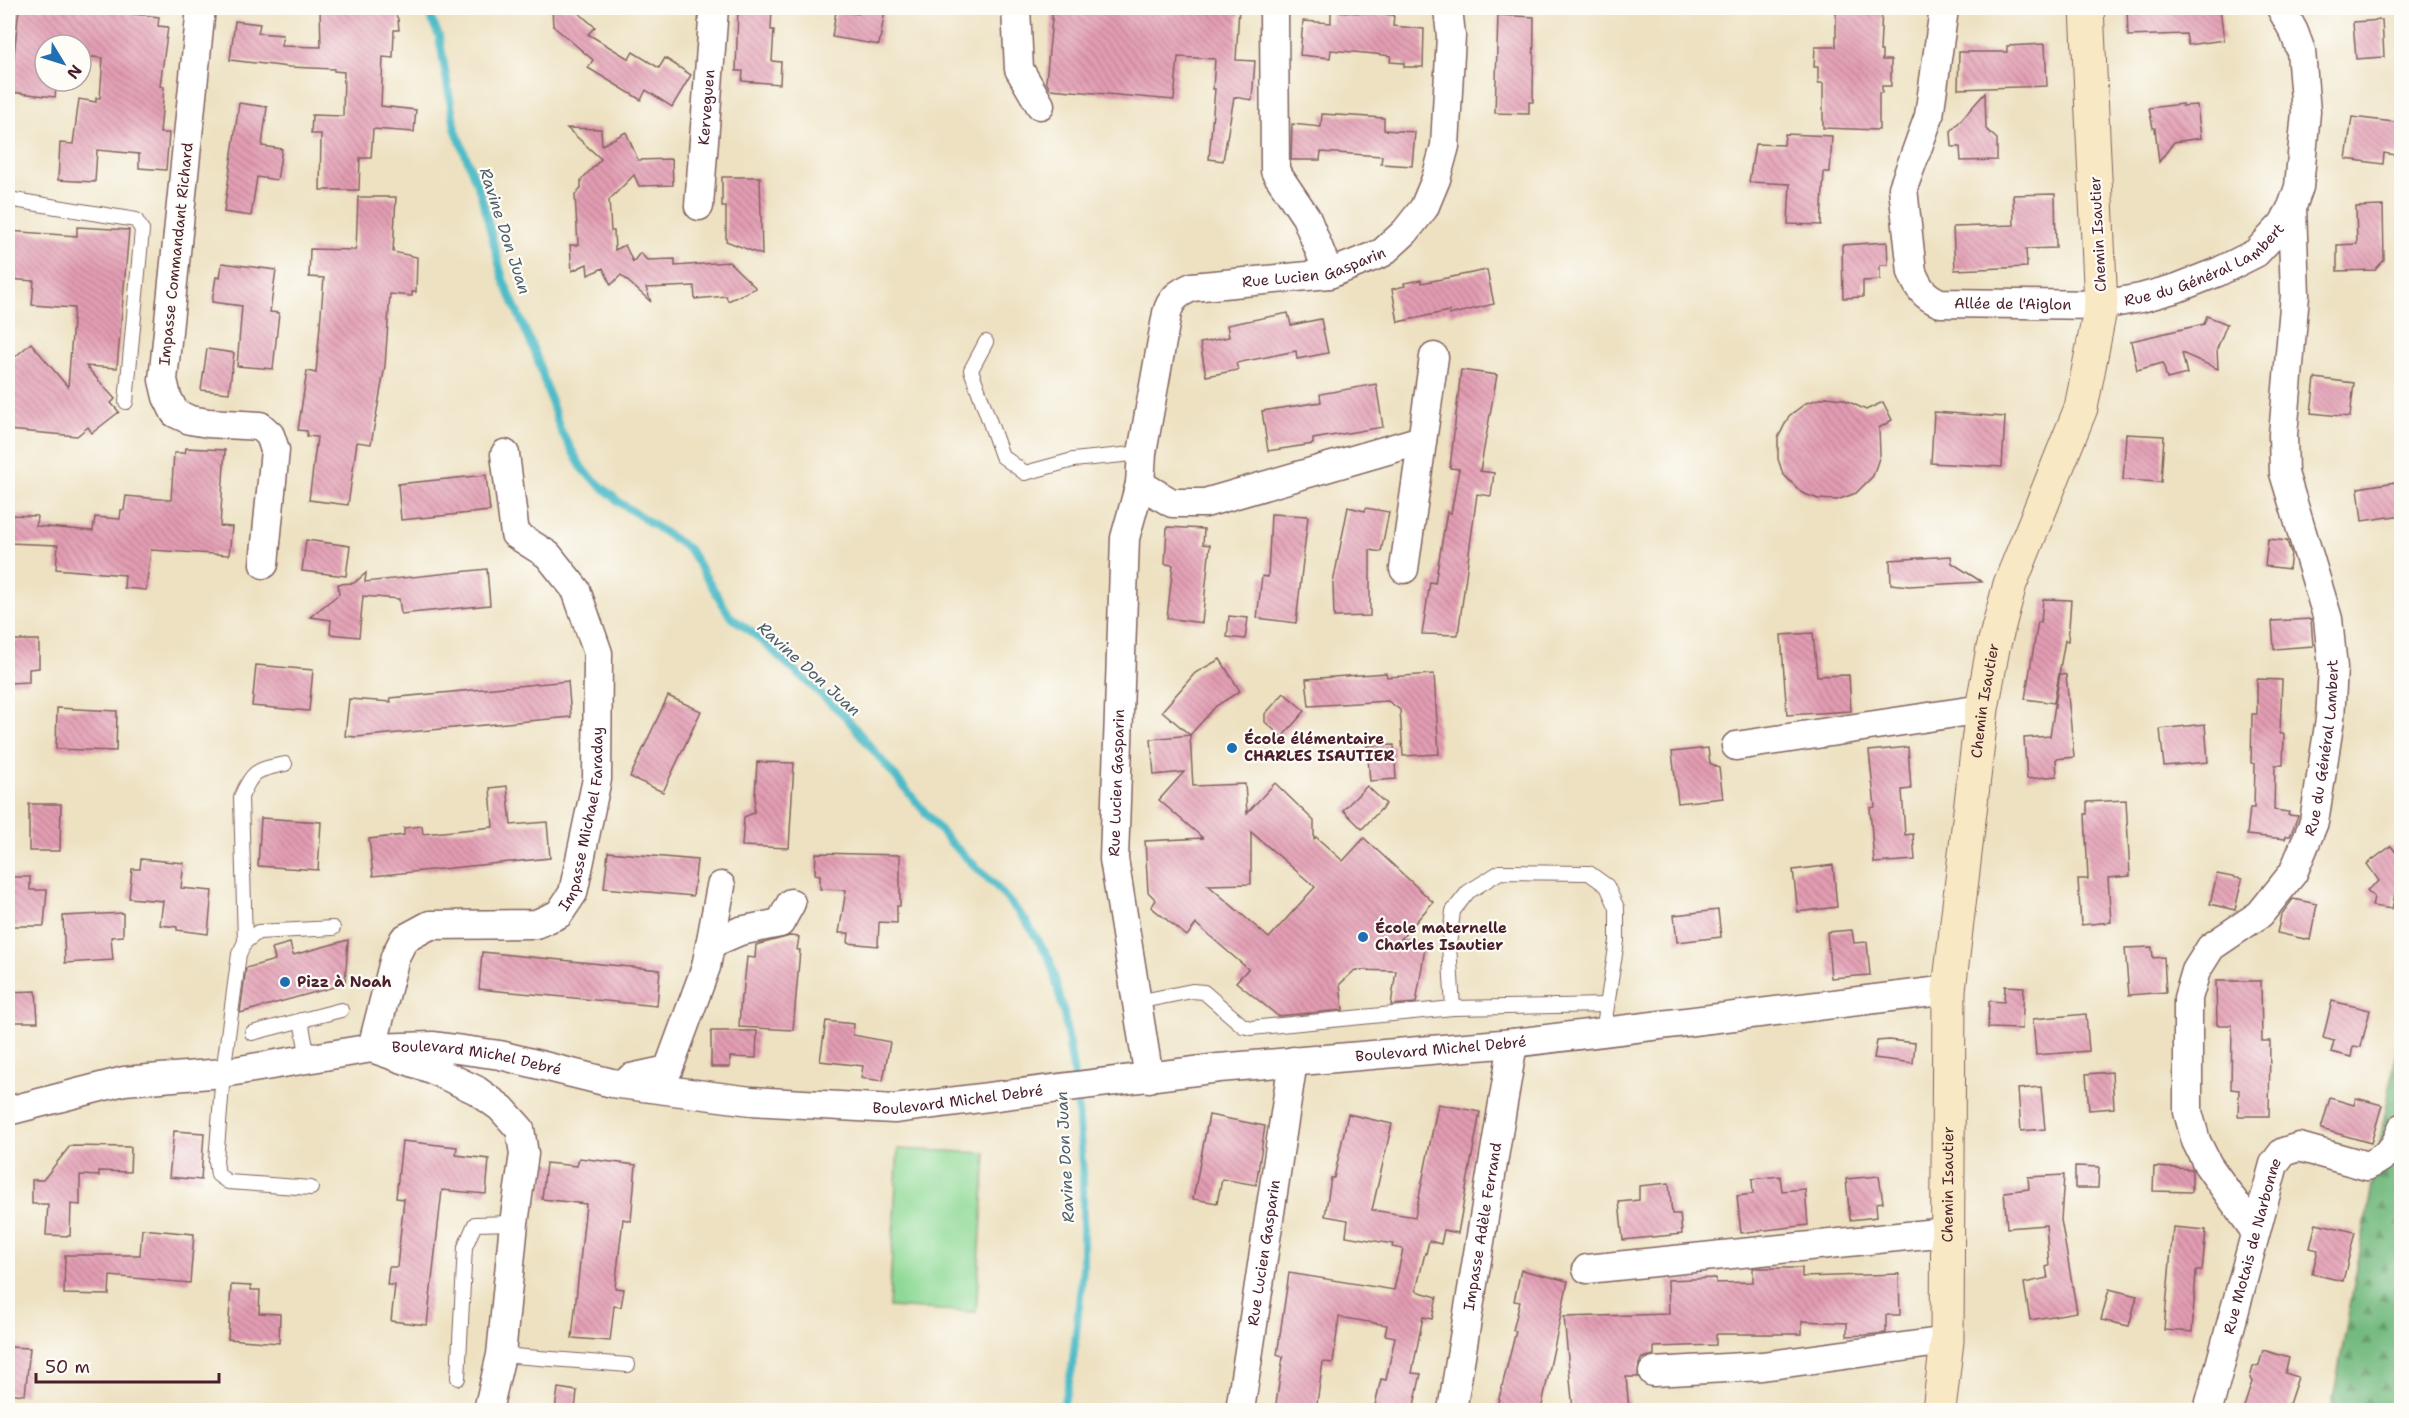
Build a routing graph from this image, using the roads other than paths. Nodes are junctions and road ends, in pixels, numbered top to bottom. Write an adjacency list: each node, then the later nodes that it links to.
1 (201, 8): 22 (street, Impasse Commandant Richard)
2 (714, 8): 11 (street, Kerveguen)
3 (1016, 8): 9 (street)
4 (1274, 8): 13 (street)
5 (1448, 8): 13 (street, Rue Lucien Gasparin)
6 (2087, 8): 14 (main road, Chemin Isautier)
7 (2281, 8): 12 (street, Rue du Général Lambert)
8 (1942, 16): 14 (street, Allée de l'Aiglon)
9 (1040, 105)
10 (8, 199): 17 (lane)
11 (699, 206)
12 (2292, 207): 14 (street, Rue du Général Lambert); 50 (street, Rue du Général Lambert)
13 (1329, 274): 19 (street, Rue Lucien Gasparin)
14 (2101, 305): 24 (main road, Chemin Isautier)
15 (986, 342): 19 (lane)
16 (1434, 357): 18 (street)
17 (126, 402)
18 (1422, 440): 21 (street); 23 (street)
19 (1142, 453): 21 (street, Rue Lucien Gasparin)
20 (505, 454): 40 (street, Impasse Michael Faraday)
21 (1140, 484): 33 (street, Rue Lucien Gasparin)
22 (264, 564)
23 (1404, 569)
24 (1982, 709): 25 (street); 32 (main road, Chemin Isautier)
25 (1736, 746)
26 (285, 764): 30 (lane)
27 (721, 886): 31 (street)
28 (791, 903): 31 (street)
29 (333, 928): 30 (lane)
30 (245, 942): 43 (lane)
31 (710, 944): 45 (street)
32 (1949, 990): 36 (street, Boulevard Michel Debré); 51 (main road, Chemin Isautier)
33 (1137, 1002): 34 (lane); 44 (street, Rue Lucien Gasparin)
34 (1452, 1008): 36 (lane); 36 (lane)
35 (341, 1010): 37 (lane)
36 (1605, 1018): 39 (street, Boulevard Michel Debré)
37 (301, 1020): 38 (lane); 41 (lane)
38 (252, 1033)
39 (1513, 1043): 42 (street, Boulevard Michel Debré); 60 (street, Impasse Adèle Ferrand)
40 (372, 1048): 41 (street, Boulevard Michel Debré); 45 (street, Boulevard Michel Debré); 49 (street)
41 (308, 1059): 43 (street, Boulevard Michel Debré)
42 (1293, 1061): 44 (street, Boulevard Michel Debré); 59 (street, Rue Lucien Gasparin)
43 (223, 1073): 46 (street, Boulevard Michel Debré); 48 (lane)
44 (1149, 1078): 45 (street, Boulevard Michel Debré)
45 (612, 1083)
46 (8, 1111)
47 (2402, 1128): 50 (street, Rue Motais de Narbonne)
48 (311, 1188)
49 (514, 1223): 54 (street); 57 (lane)
50 (2255, 1231): 62 (street, Rue Motais de Narbonne)
51 (1946, 1232): 52 (street); 53 (main road, Chemin Isautier)
52 (1587, 1269)
53 (1947, 1341): 56 (street); 61 (main road, Chemin Isautier)
54 (501, 1355): 55 (lane); 58 (street)
55 (628, 1365)
56 (1653, 1372)
57 (458, 1378)
58 (488, 1410)
59 (1240, 1410)
60 (1452, 1410)
61 (1939, 1410)
62 (2208, 1410)

